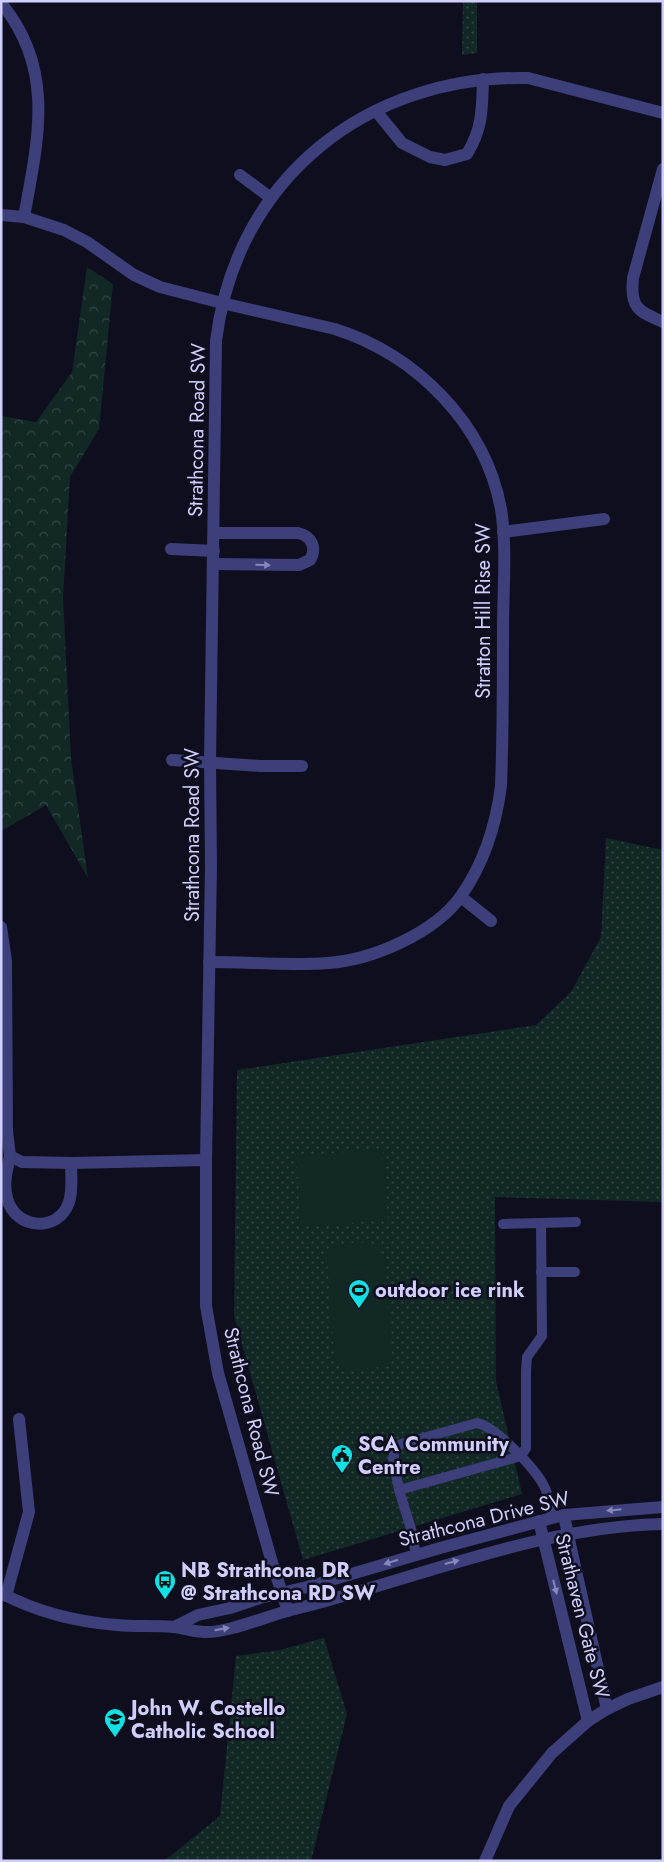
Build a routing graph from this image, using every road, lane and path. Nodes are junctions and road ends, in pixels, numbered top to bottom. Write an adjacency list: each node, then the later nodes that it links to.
1 (1, 4): 9 (street)
2 (483, 79): 3 (street, Strathcona Road SW); 3 (street); 4 (street, Strathcona Road SW)
3 (376, 110): 7 (street, Strathcona Road SW)
4 (663, 113)
5 (663, 168): 11 (street)
6 (240, 175): 7 (street)
7 (271, 198): 10 (street, Strathcona Road SW)
8 (1, 215): 9 (street, Stratton Hill Rise SW)
9 (24, 217): 10 (street, Stratton Hill Rise SW)
10 (222, 304): 13 (street, Stratton Hill Rise SW); 14 (street, Strathcona Road SW)
11 (663, 322)
12 (604, 519): 13 (street)
13 (503, 532): 21 (street, Stratton Hill Rise SW)
14 (214, 533): 16 (street, Strathcona Road SW); 17 (street, one-way to 14)
15 (171, 549): 16 (street)
16 (214, 551): 17 (street, Strathcona Road SW)
17 (214, 564): 19 (street, Strathcona Road SW)
18 (172, 760): 19 (street)
19 (210, 762): 20 (street); 24 (street, Strathcona Road SW)
20 (302, 766)
21 (461, 897): 22 (street); 24 (street, Stratton Hill Rise SW)
22 (492, 921)
23 (1, 927): 25 (street)
24 (210, 962): 26 (street, Strathcona Road SW)
25 (10, 1156): 27 (street); 27 (street)
26 (206, 1160): 27 (street); 43 (street, Strathcona Road SW)
27 (71, 1163)
28 (576, 1222): 29 (lane)
29 (540, 1223): 30 (lane); 31 (lane)
30 (503, 1224)
31 (541, 1272): 32 (lane); 34 (lane)
32 (575, 1272)
33 (19, 1418): 44 (street)
34 (520, 1456): 35 (lane); 35 (lane); 37 (lane)
35 (399, 1490): 42 (lane)
36 (663, 1507): 37 (street, Strathcona Drive SW, one-way to 37)
37 (558, 1516): 38 (street, Strathcona Drive SW); 40 (street, Strathaven Gate SW)
38 (539, 1521): 41 (street, Strathaven Gate SW); 42 (street, Strathcona Drive SW)
39 (663, 1524): 40 (street, Strathcona Drive SW)
40 (568, 1535): 41 (street, Strathcona Drive SW); 48 (street, Strathaven Gate SW)
41 (543, 1540): 45 (street, Strathcona Drive SW, one-way to 41); 49 (street, Strathaven Gate SW, one-way to 49)
42 (416, 1555): 43 (street, Strathcona Drive SW, one-way to 43)
43 (282, 1593): 45 (street, Strathcona Road SW); 46 (street, Strathcona Drive SW)
44 (4, 1594): 46 (street, Strathcona Drive SW)
45 (288, 1611): 46 (street, Strathcona Drive SW, one-way to 45)
46 (174, 1627)
47 (663, 1687): 48 (street)
48 (606, 1709): 49 (street)
49 (588, 1720): 50 (street)
50 (485, 1861)

